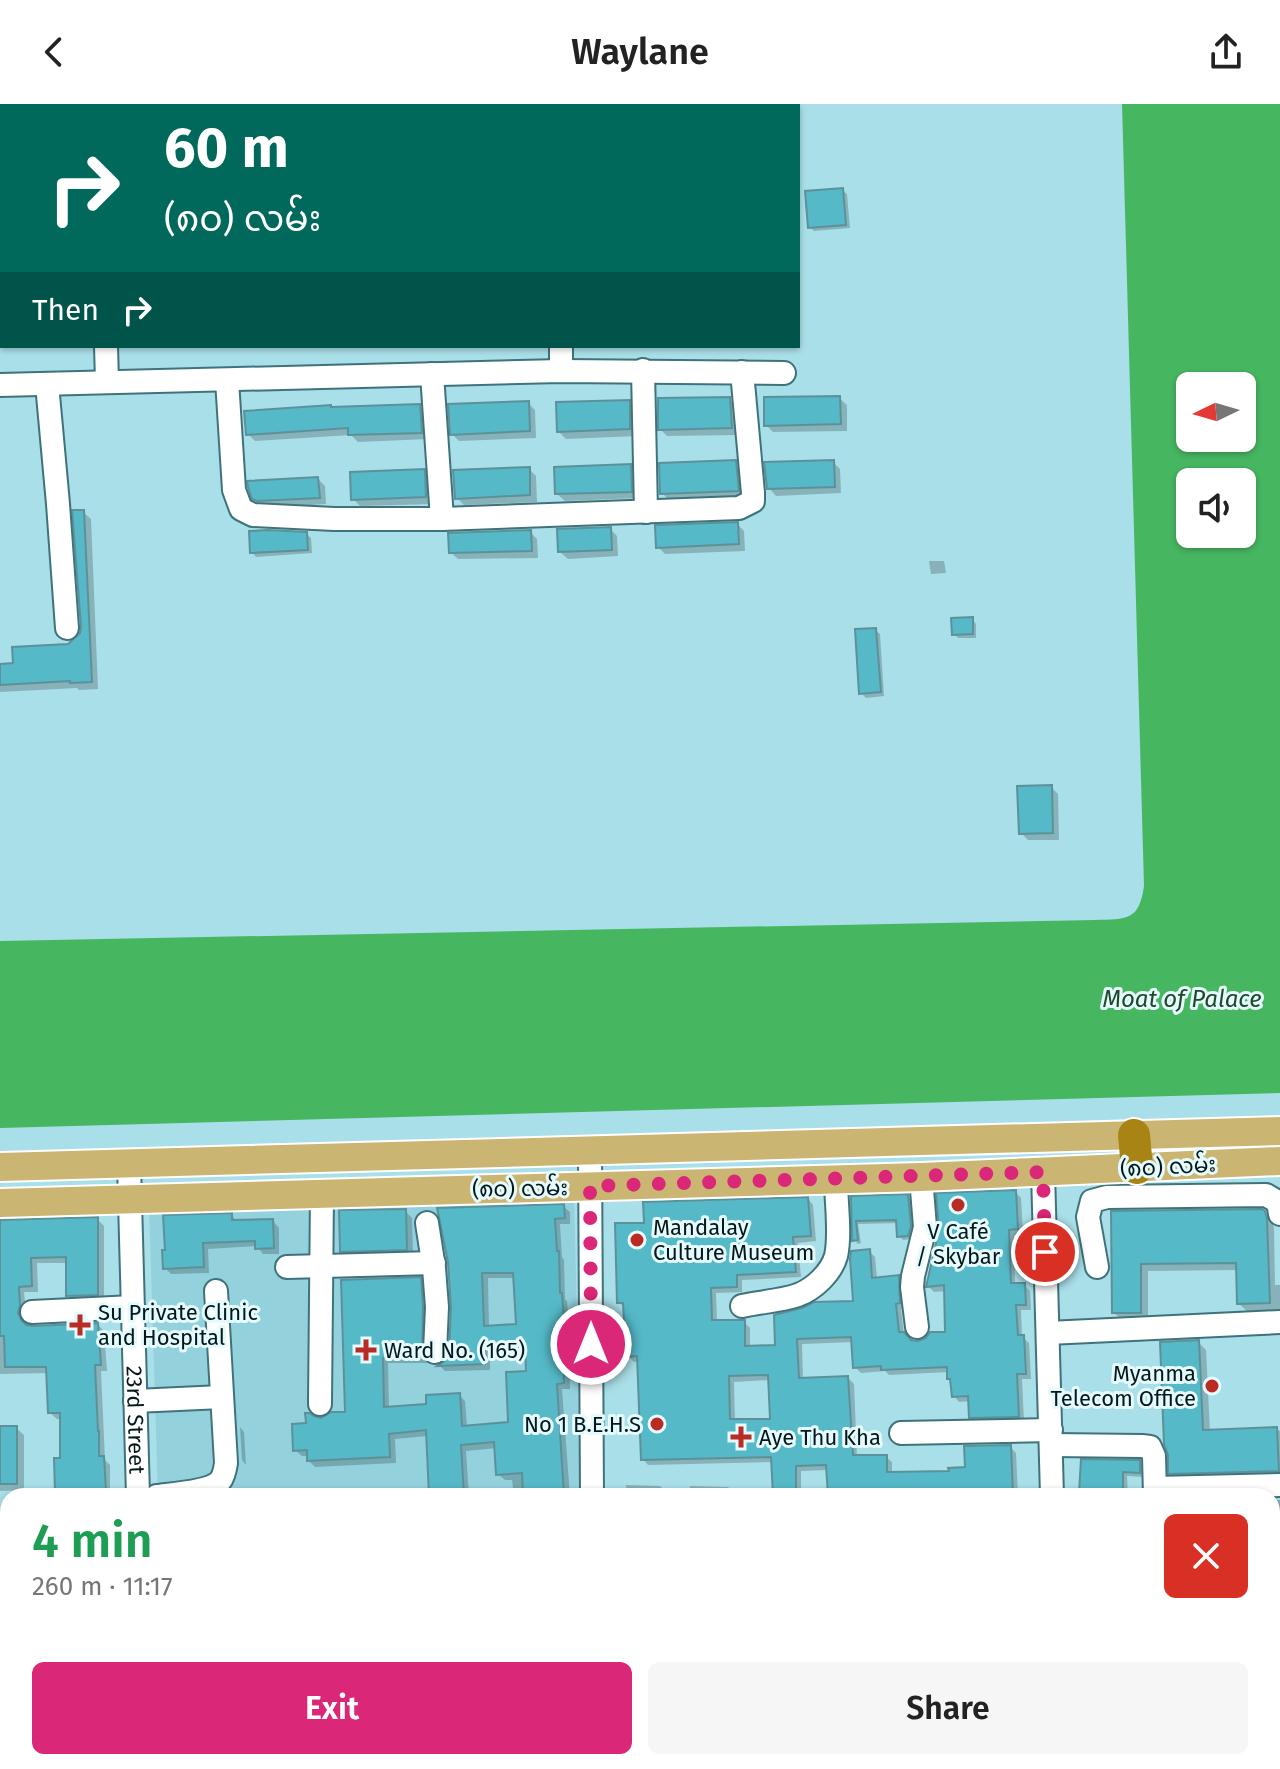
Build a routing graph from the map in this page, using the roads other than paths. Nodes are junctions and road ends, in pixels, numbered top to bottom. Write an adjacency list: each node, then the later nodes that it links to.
1 (106, 348): 9 (street)
2 (561, 348): 4 (street)
3 (643, 370): 4 (street); 5 (street); 12 (street)
4 (561, 371): 7 (street)
5 (742, 372): 6 (street); 12 (street)
6 (784, 373)
7 (432, 374): 8 (street); 13 (street)
8 (227, 380): 9 (street); 13 (street)
9 (107, 381): 10 (street)
10 (47, 384): 11 (street); 14 (street)
11 (0, 385)
12 (646, 512): 13 (street)
13 (442, 519)
14 (67, 628)
15 (1280, 1131): 16 (main road, (၈၀) လမ်း)
16 (1134, 1135): 17 (main road, (၈၀) လမ်း); 21 (highway)
17 (590, 1151): 19 (main road, (၈၀) လမ်း); 25 (street)
18 (1280, 1161): 21 (main road, (၈၀) လမ်း)
19 (129, 1164): 20 (main road, (၈၀) လမ်း); 27 (street, 23rd Street)
20 (0, 1167)
21 (1137, 1168): 22 (main road, (၈၀) လမ်း)
22 (1043, 1172): 23 (main road, (၈၀) လမ်း); 41 (street)
23 (921, 1177): 24 (main road, (၈၀) လမ်း); 40 (street)
24 (836, 1180): 25 (main road, (၈၀) လမ်း); 36 (street)
25 (590, 1186): 26 (main road, (၈၀) လမ်း); 51 (street)
26 (322, 1193): 27 (main road, (၈၀) လမ်း); 32 (street)
27 (130, 1199): 28 (main road, (၈၀) လမ်း); 37 (street, 23rd Street)
28 (0, 1203)
29 (1280, 1214): 34 (street)
30 (427, 1223): 31 (street)
31 (434, 1263): 32 (street); 42 (street)
32 (320, 1266): 33 (street); 45 (street)
33 (287, 1267)
34 (1097, 1267)
35 (216, 1291): 43 (street)
36 (742, 1306)
37 (133, 1307): 38 (street); 44 (street, 23rd Street)
38 (32, 1312)
39 (1280, 1322): 41 (street)
40 (917, 1327)
41 (1048, 1333): 47 (street)
42 (435, 1352)
43 (222, 1397): 44 (street); 50 (street)
44 (135, 1401): 49 (street, 23rd Street)
45 (320, 1404)
46 (901, 1433): 47 (street)
47 (1052, 1438): 52 (street); 53 (street)
48 (1280, 1485): 54 (street)
49 (138, 1488)
50 (207, 1488)
51 (592, 1488)
52 (1052, 1488)
53 (1155, 1488)
54 (1226, 1488)

